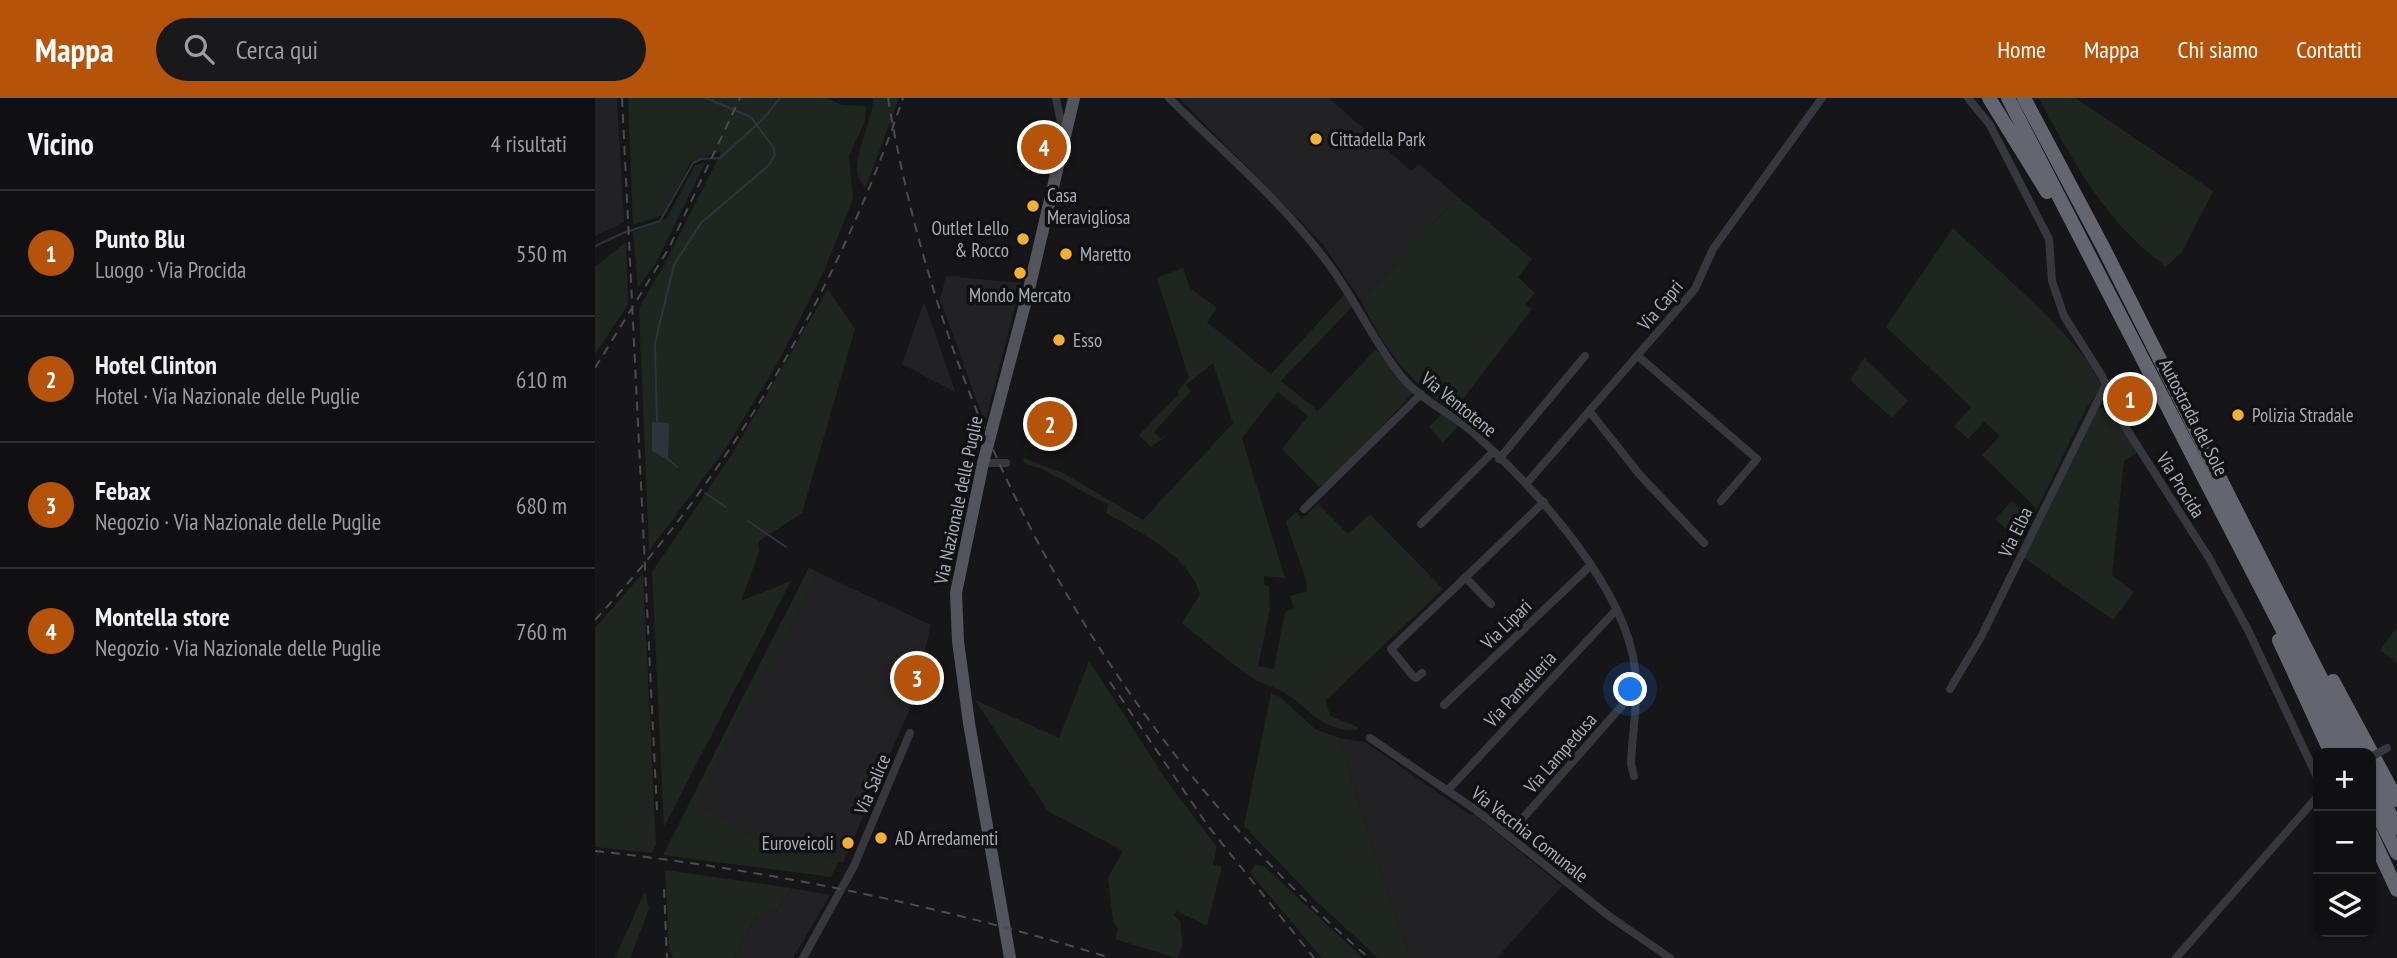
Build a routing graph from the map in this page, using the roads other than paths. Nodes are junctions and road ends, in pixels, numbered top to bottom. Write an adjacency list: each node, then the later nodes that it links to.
1 (1058, 98): 2 (street); 13 (street)
2 (1073, 98): 13 (main road, Via Nazionale delle Puglie)
3 (1168, 98): 18 (street, Via Ventotene)
4 (1822, 98): 16 (street, Via Capri)
5 (1968, 98): 17 (street, Via Procida)
6 (1983, 98): 11 (highway)
7 (1989, 98): 11 (highway)
8 (2008, 98): 14 (highway, Autostrada del Sole)
9 (2024, 98): 12 (highway, Autostrada del Sole)
10 (2029, 98): 12 (highway)
11 (1999, 117): 14 (highway)
12 (2037, 124): 31 (highway, Autostrada del Sole)
13 (1063, 137): 21 (main road, Via Nazionale delle Puglie)
14 (2087, 252): 31 (highway, Autostrada del Sole)
15 (1585, 356): 20 (street)
16 (1638, 356): 19 (street, Via Capri); 24 (street)
17 (2105, 386): 35 (street, Via Elba); 45 (street, Via Procida)
18 (1421, 394): 20 (street, Via Ventotene); 26 (street)
19 (1590, 412): 23 (street, Via Capri); 28 (street)
20 (1496, 456): 23 (street, Via Ventotene); 27 (street)
21 (983, 463): 22 (street); 58 (main road, Via Nazionale delle Puglie)
22 (1006, 463)
23 (1526, 484): 25 (street, Via Ventotene)
24 (1721, 501)
25 (1544, 502): 29 (street, Via Ventotene); 30 (street)
26 (1304, 509)
27 (1421, 523)
28 (1704, 543)
29 (1591, 565): 33 (street, Via Ventotene); 37 (street, Via Lipari)
30 (1465, 577): 32 (street); 34 (street)
31 (2267, 586): 41 (highway); 42 (highway, Autostrada del Sole); 43 (highway, Autostrada del Sole); 49 (highway)
32 (1491, 604)
33 (1616, 610): 36 (street, Via Ventotene); 48 (street, Via Pantelleria)
34 (1422, 673)
35 (1950, 689)
36 (1634, 692): 46 (street, Via Ventotene); 53 (street, Via Lampedusa)
37 (1444, 705)
38 (910, 733): 57 (street, Via Salice)
39 (1370, 738): 48 (street, Via Vecchia Comunale)
40 (2396, 743): 44 (street, bridge)
41 (2329, 748)
42 (2344, 748)
43 (2356, 748)
44 (2376, 754)
45 (2313, 768)
46 (1634, 776)
47 (2376, 786): 52 (highway)
48 (1448, 790): 53 (street, Via Vecchia Comunale)
49 (2397, 800)
50 (2313, 802): 60 (street)
51 (2376, 811): 55 (highway)
52 (2397, 828)
53 (1509, 834): 59 (street, Via Vecchia Comunale)
54 (2376, 845): 56 (highway)
55 (2397, 853)
56 (2397, 890)
57 (803, 958)
58 (1010, 958)
59 (1669, 958)
60 (2176, 958)

